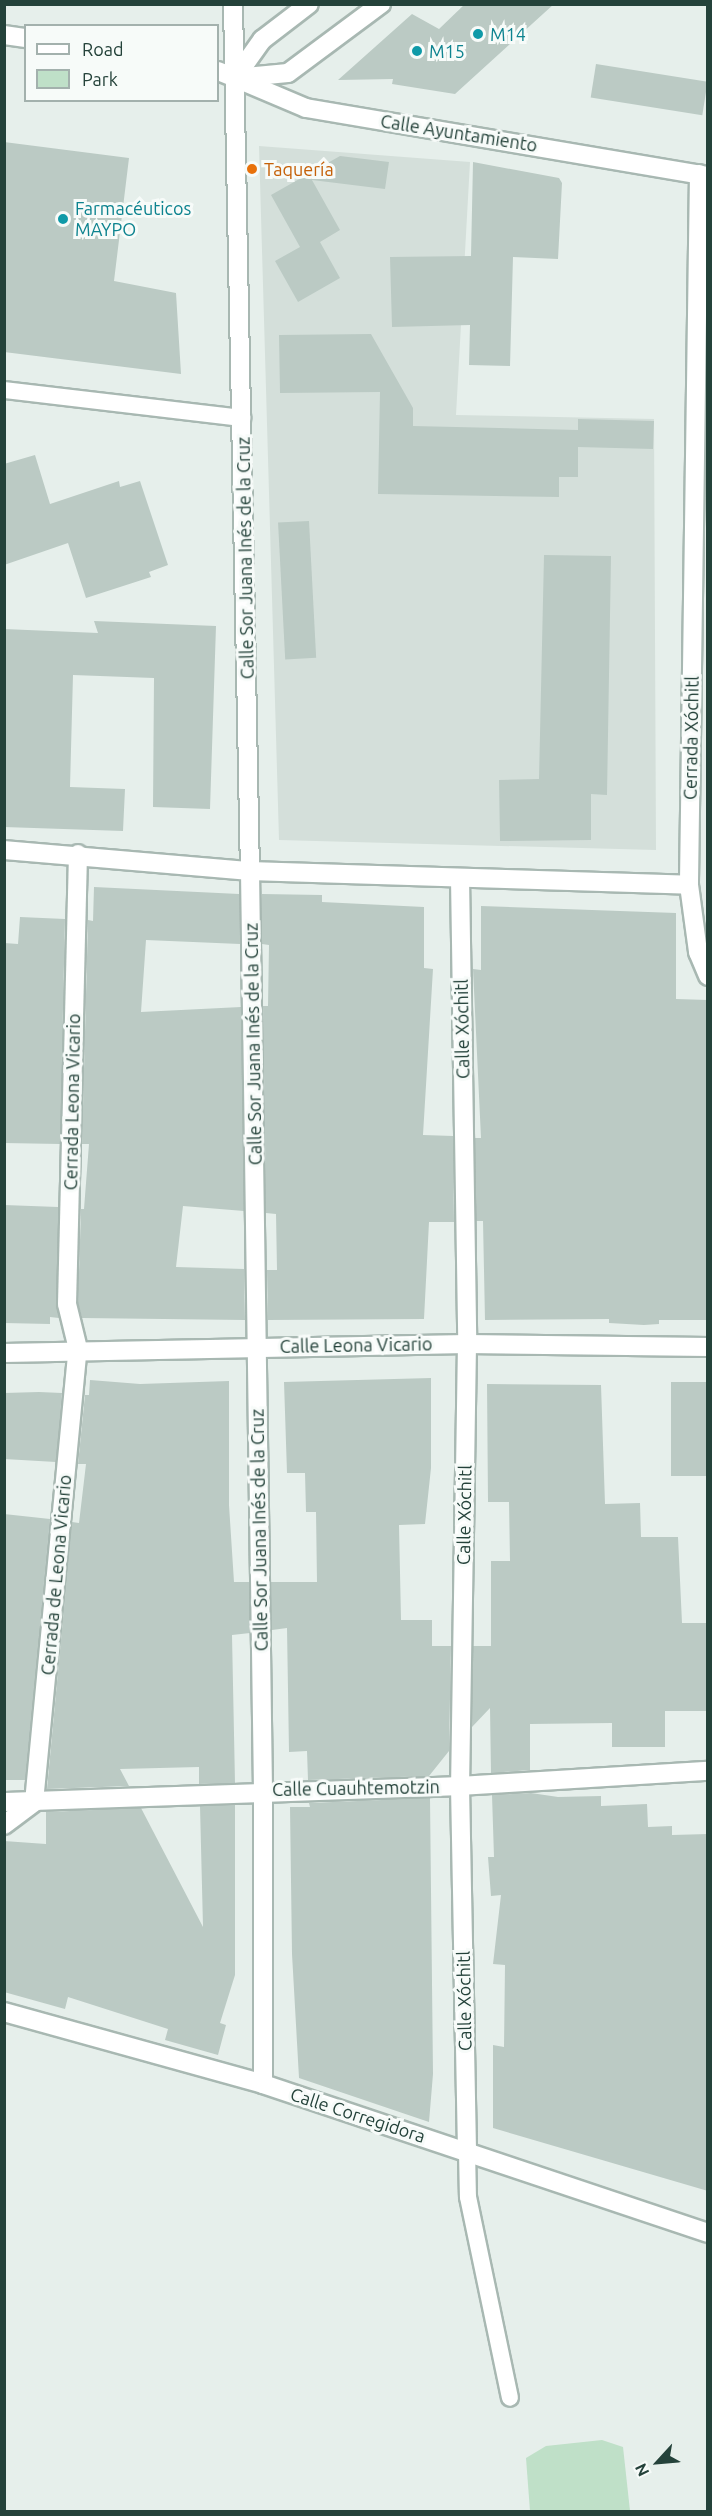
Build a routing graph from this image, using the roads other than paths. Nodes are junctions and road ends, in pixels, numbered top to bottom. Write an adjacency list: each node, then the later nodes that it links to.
1 (233, 4): 7 (street, Calle Sor Juana Inés de la Cruz)
2 (309, 4): 7 (street)
3 (381, 4): 7 (street)
4 (4, 35): 5 (street)
5 (24, 38)
6 (219, 71): 7 (street, Calle Ayuntamiento)
7 (235, 78): 8 (street, Calle Ayuntamiento); 10 (street, Calle Sor Juana Inés de la Cruz)
8 (703, 175): 15 (street, Cerrada Xóchitl)
9 (4, 390): 10 (lane)
10 (242, 418): 13 (street, Calle Sor Juana Inés de la Cruz)
11 (4, 850): 12 (street)
12 (78, 854): 13 (street); 20 (street, Cerrada Leona Vicario)
13 (250, 871): 14 (street); 18 (street, Calle Sor Juana Inés de la Cruz)
14 (460, 878): 15 (street); 17 (street, Calle Xóchitl)
15 (689, 885): 16 (street, Cerrada Xóchitl)
16 (708, 975)
17 (466, 1344): 18 (street, Calle Leona Vicario); 19 (street, Calle Leona Vicario); 23 (street, Calle Xóchitl)
18 (256, 1347): 20 (street, Calle Leona Vicario); 24 (street, Calle Sor Juana Inés de la Cruz)
19 (708, 1347)
20 (78, 1349): 21 (street, Calle Leona Vicario); 26 (street, Cerrada de Leona Vicario)
21 (4, 1353)
22 (708, 1771): 23 (street, Calle Cuauhtemotzin)
23 (460, 1786): 24 (street, Calle Cuauhtemotzin); 30 (street, Calle Xóchitl)
24 (263, 1790): 26 (street, Calle Cuauhtemotzin); 29 (street, Calle Sor Juana Inés de la Cruz)
25 (4, 1802): 26 (street, Calle Cuauhtemotzin)
26 (34, 1802): 27 (street)
27 (4, 1825)
28 (4, 2012): 29 (street, Calle Corregidora)
29 (263, 2084): 30 (street, Calle Corregidora)
30 (468, 2151): 31 (street, Calle Corregidora); 32 (lane)
31 (708, 2233)
32 (510, 2398)

